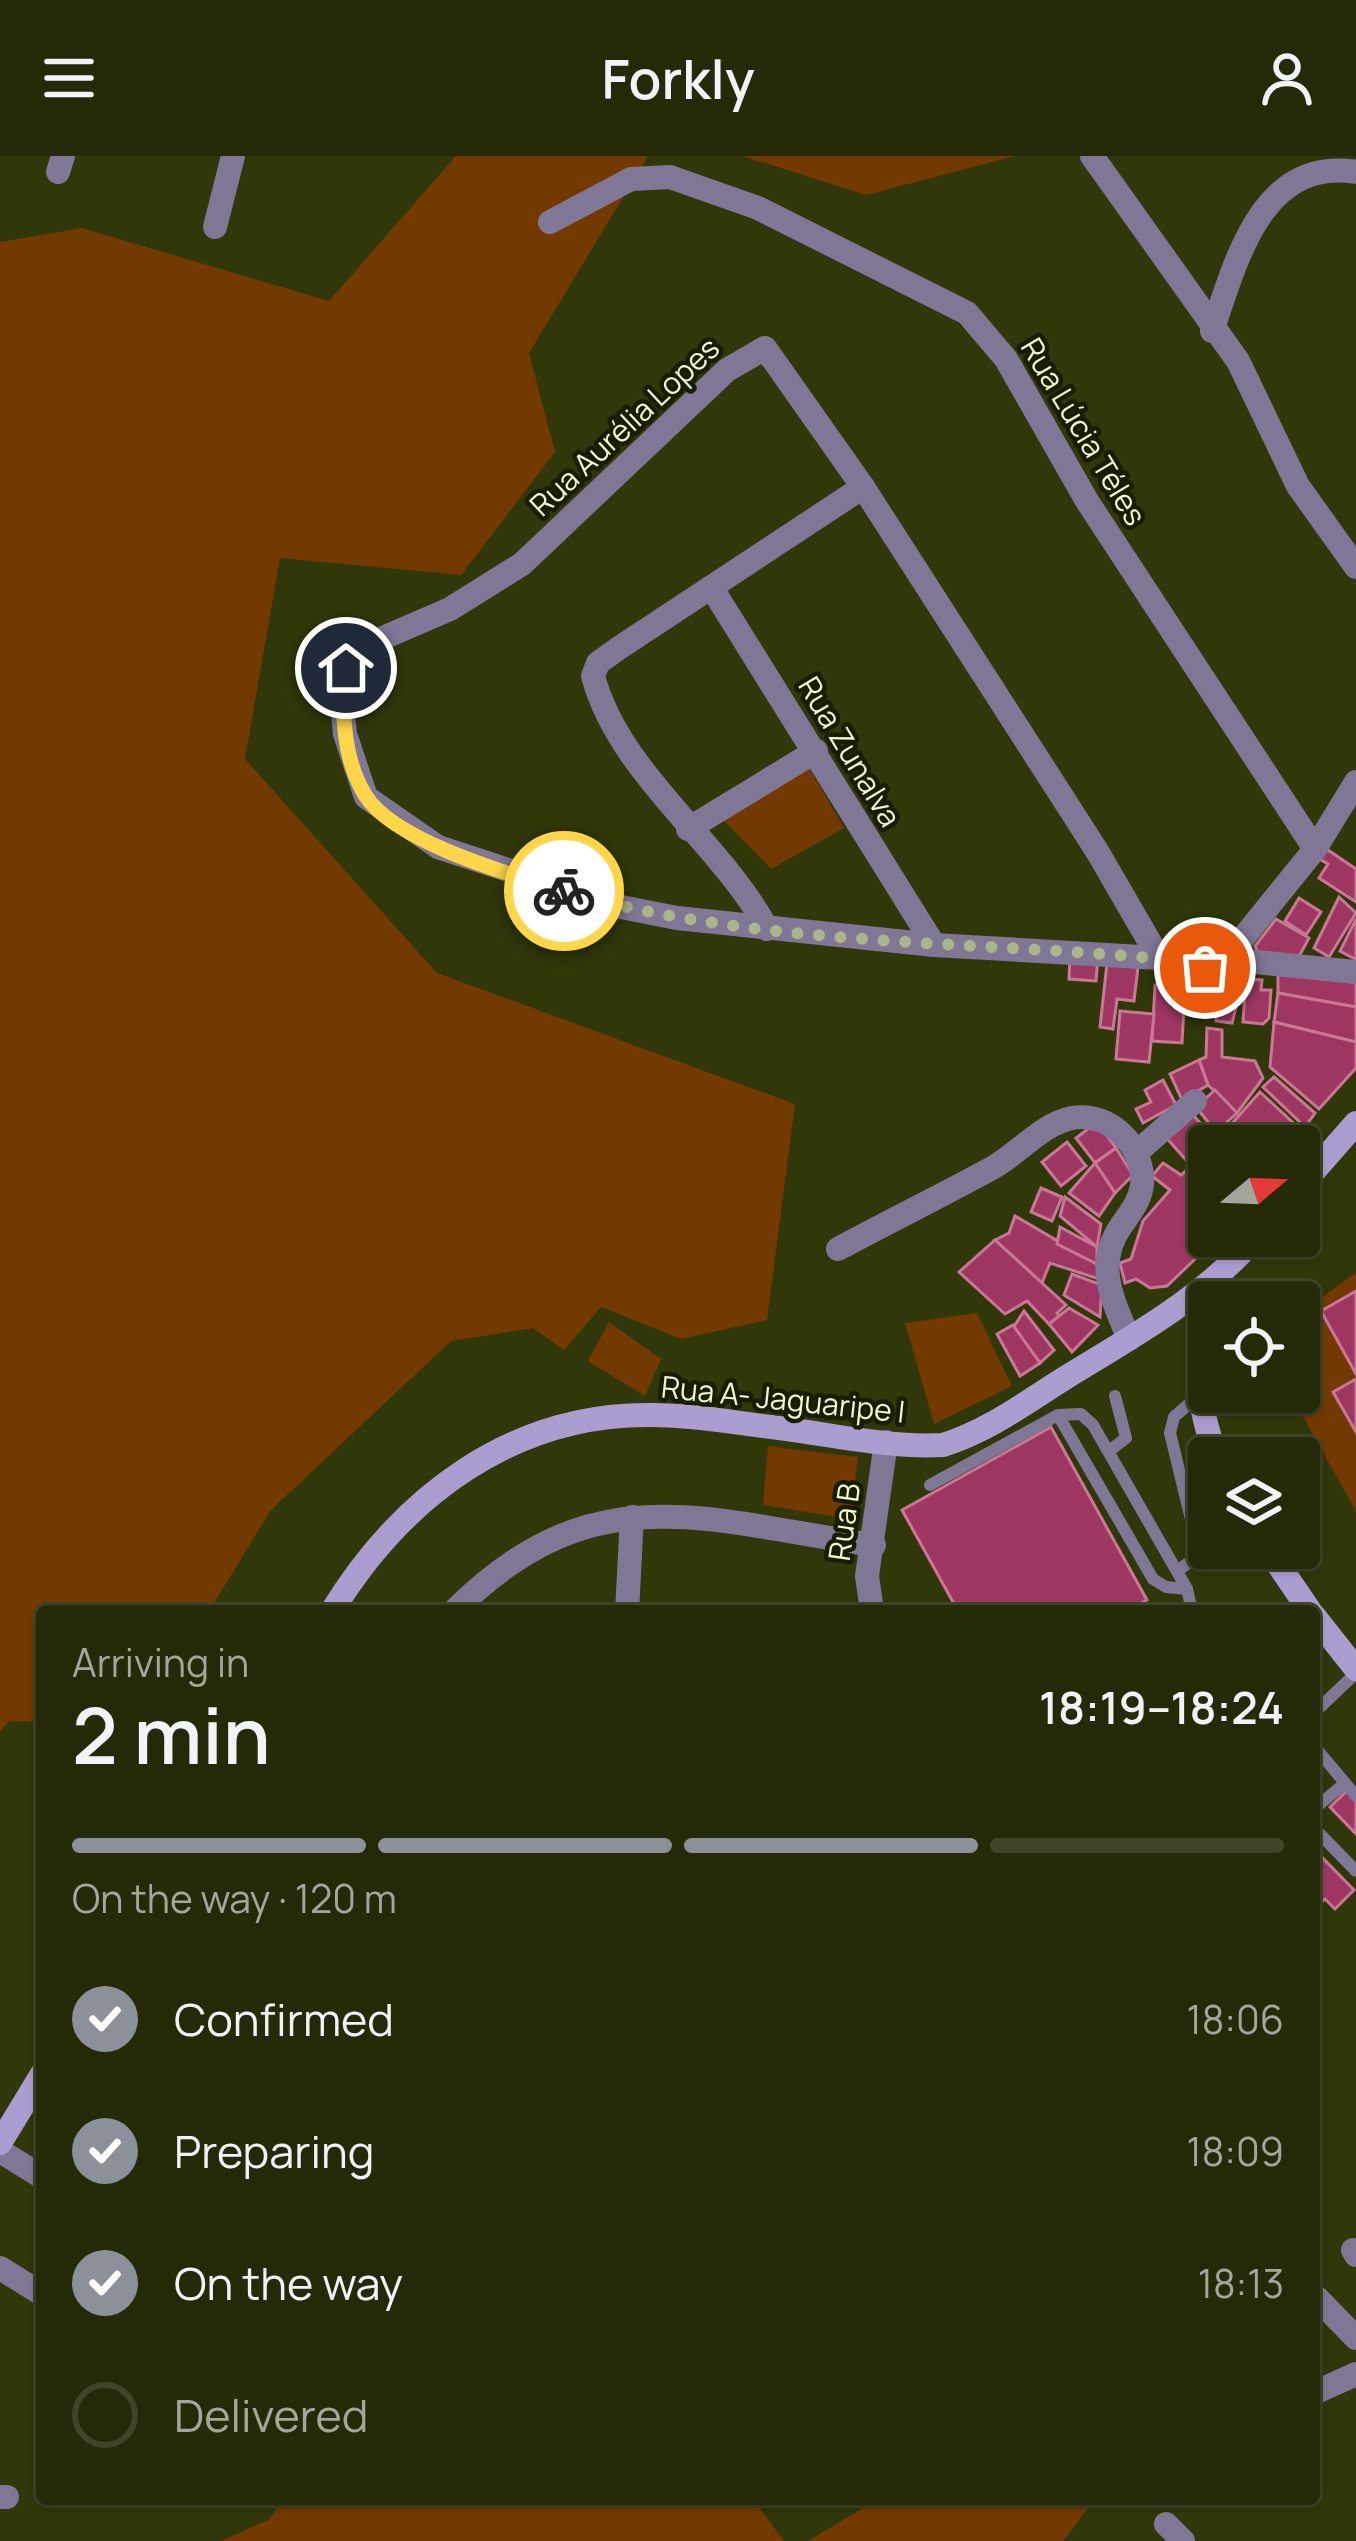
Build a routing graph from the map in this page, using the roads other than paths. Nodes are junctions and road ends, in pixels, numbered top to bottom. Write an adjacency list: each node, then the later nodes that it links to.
1 (233, 156): 5 (street)
2 (1092, 156): 6 (street)
3 (1356, 172): 6 (street)
4 (550, 223): 13 (street, Rua Lúcia Téles)
5 (215, 226)
6 (1212, 331): 8 (street)
7 (862, 487): 9 (street); 14 (street, Rua Aurélia Lopes); 16 (street, Rua Aurélia Lopes)
8 (1356, 566)
9 (713, 590): 10 (street, Rua Zunalva); 12 (street)
10 (815, 751): 12 (street); 15 (street, Rua Zunalva)
11 (1356, 782): 13 (street)
12 (688, 829): 14 (street)
13 (1315, 849): 17 (street)
14 (767, 929): 15 (street)
15 (934, 946): 16 (street)
16 (1159, 958): 17 (street)
17 (1226, 959): 18 (street)
18 (1356, 972)
19 (1195, 1101): 21 (street)
20 (1356, 1123): 22 (main road)
21 (1136, 1153): 23 (street); 25 (street)
22 (1320, 1164)
23 (838, 1249)
24 (1188, 1308): 25 (main road, Rua A- Jaguaripe I)
25 (1129, 1339): 29 (main road, Rua A- Jaguaripe I)
26 (1115, 1396): 30 (lane)
27 (1188, 1405): 37 (lane)
28 (1058, 1415): 30 (lane); 32 (lane); 33 (lane)
29 (886, 1442): 35 (street, Rua B); 39 (main road, Rua A- Jaguaripe I)
30 (1108, 1451): 31 (lane)
31 (1125, 1479): 33 (lane); 37 (lane)
32 (930, 1485)
33 (1103, 1493): 38 (lane)
34 (632, 1517): 35 (street); 40 (street); 41 (street)
35 (874, 1545): 42 (street, Rua B)
36 (1282, 1569): 44 (main road)
37 (1177, 1571): 38 (lane)
38 (1187, 1589): 43 (lane)
39 (336, 1605)
40 (461, 1605)
41 (627, 1605)
42 (870, 1605)
43 (1191, 1605)
44 (1307, 1605)
45 (1320, 1622): 47 (street)
46 (1320, 1624): 48 (main road)
47 (1356, 1642)
48 (1356, 1671): 49 (lane)
49 (1320, 1706)
50 (1320, 1766): 51 (lane)
51 (1344, 1784): 52 (lane); 53 (lane)
52 (1356, 1796)
53 (1320, 1803)
54 (1320, 1834): 55 (lane)
55 (1356, 1871)
56 (36, 2084): 57 (main road)
57 (0, 2147): 58 (street)
58 (36, 2173)
59 (0, 2268): 60 (street)
60 (36, 2290)
61 (1320, 2301): 62 (street)
62 (1356, 2338)
63 (1356, 2374): 64 (street)
64 (1320, 2389)

